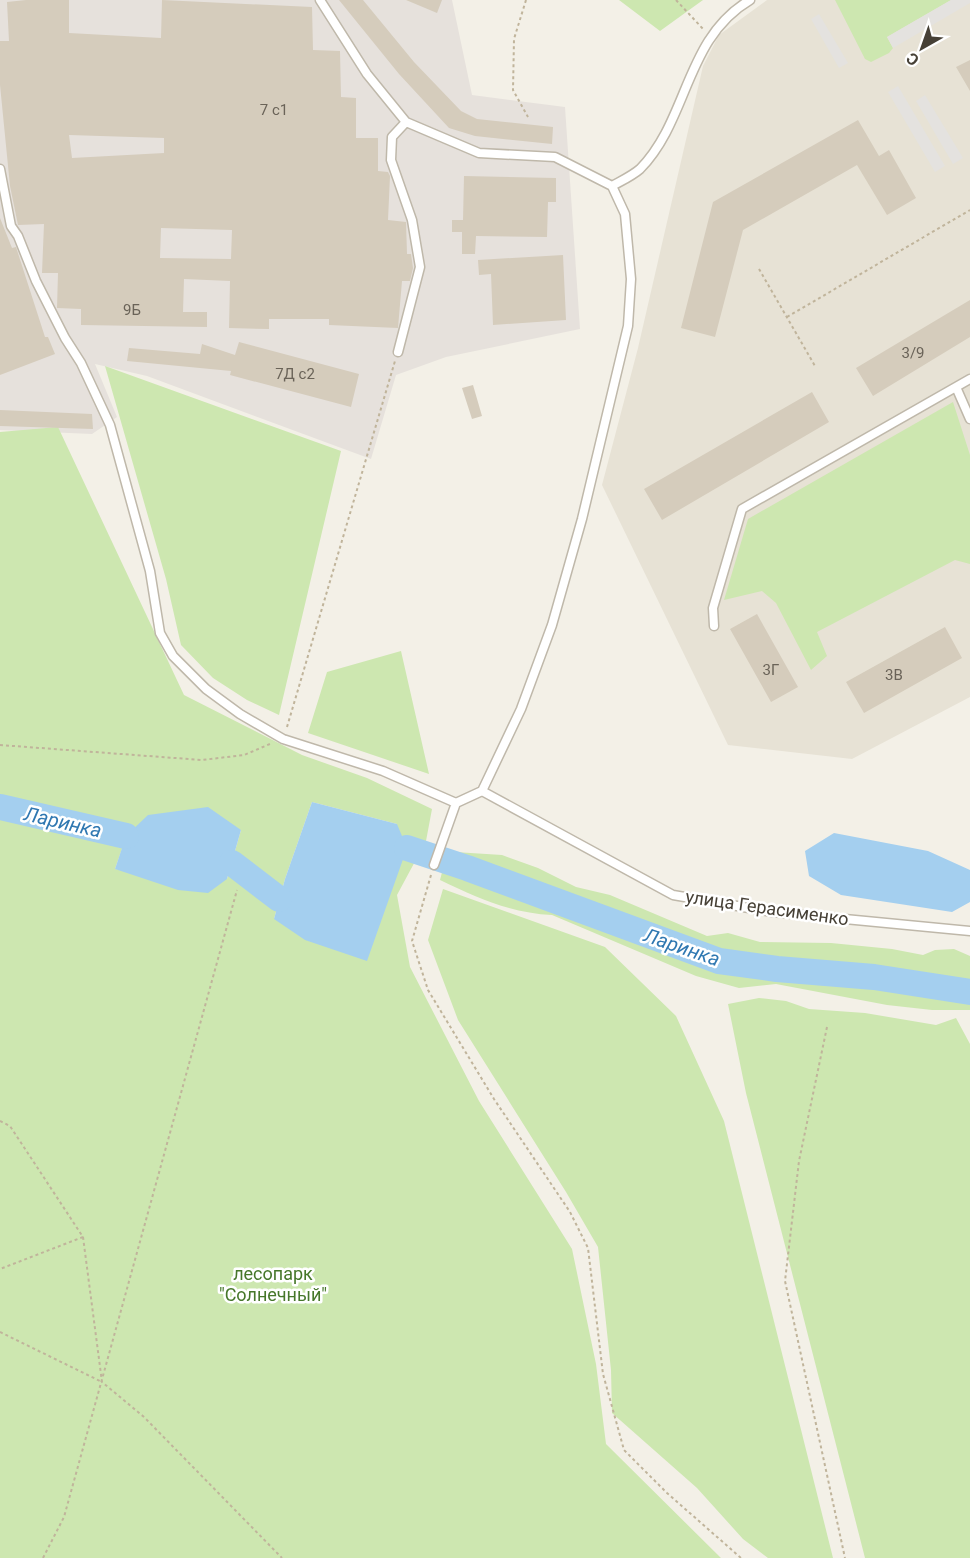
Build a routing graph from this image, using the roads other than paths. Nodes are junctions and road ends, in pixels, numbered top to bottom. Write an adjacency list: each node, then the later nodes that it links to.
1 (320, 0): 3 (lane)
2 (750, 0): 5 (lane)
3 (406, 122): 5 (lane); 6 (lane)
4 (0, 169): 12 (lane)
5 (612, 186): 11 (lane)
6 (398, 352)
7 (970, 379): 8 (lane)
8 (956, 387): 9 (lane); 10 (lane)
9 (970, 419)
10 (714, 626)
11 (482, 791): 12 (lane); 14 (lane, улица Герасименко)
12 (456, 803): 13 (lane)
13 (434, 866)
14 (970, 931)

